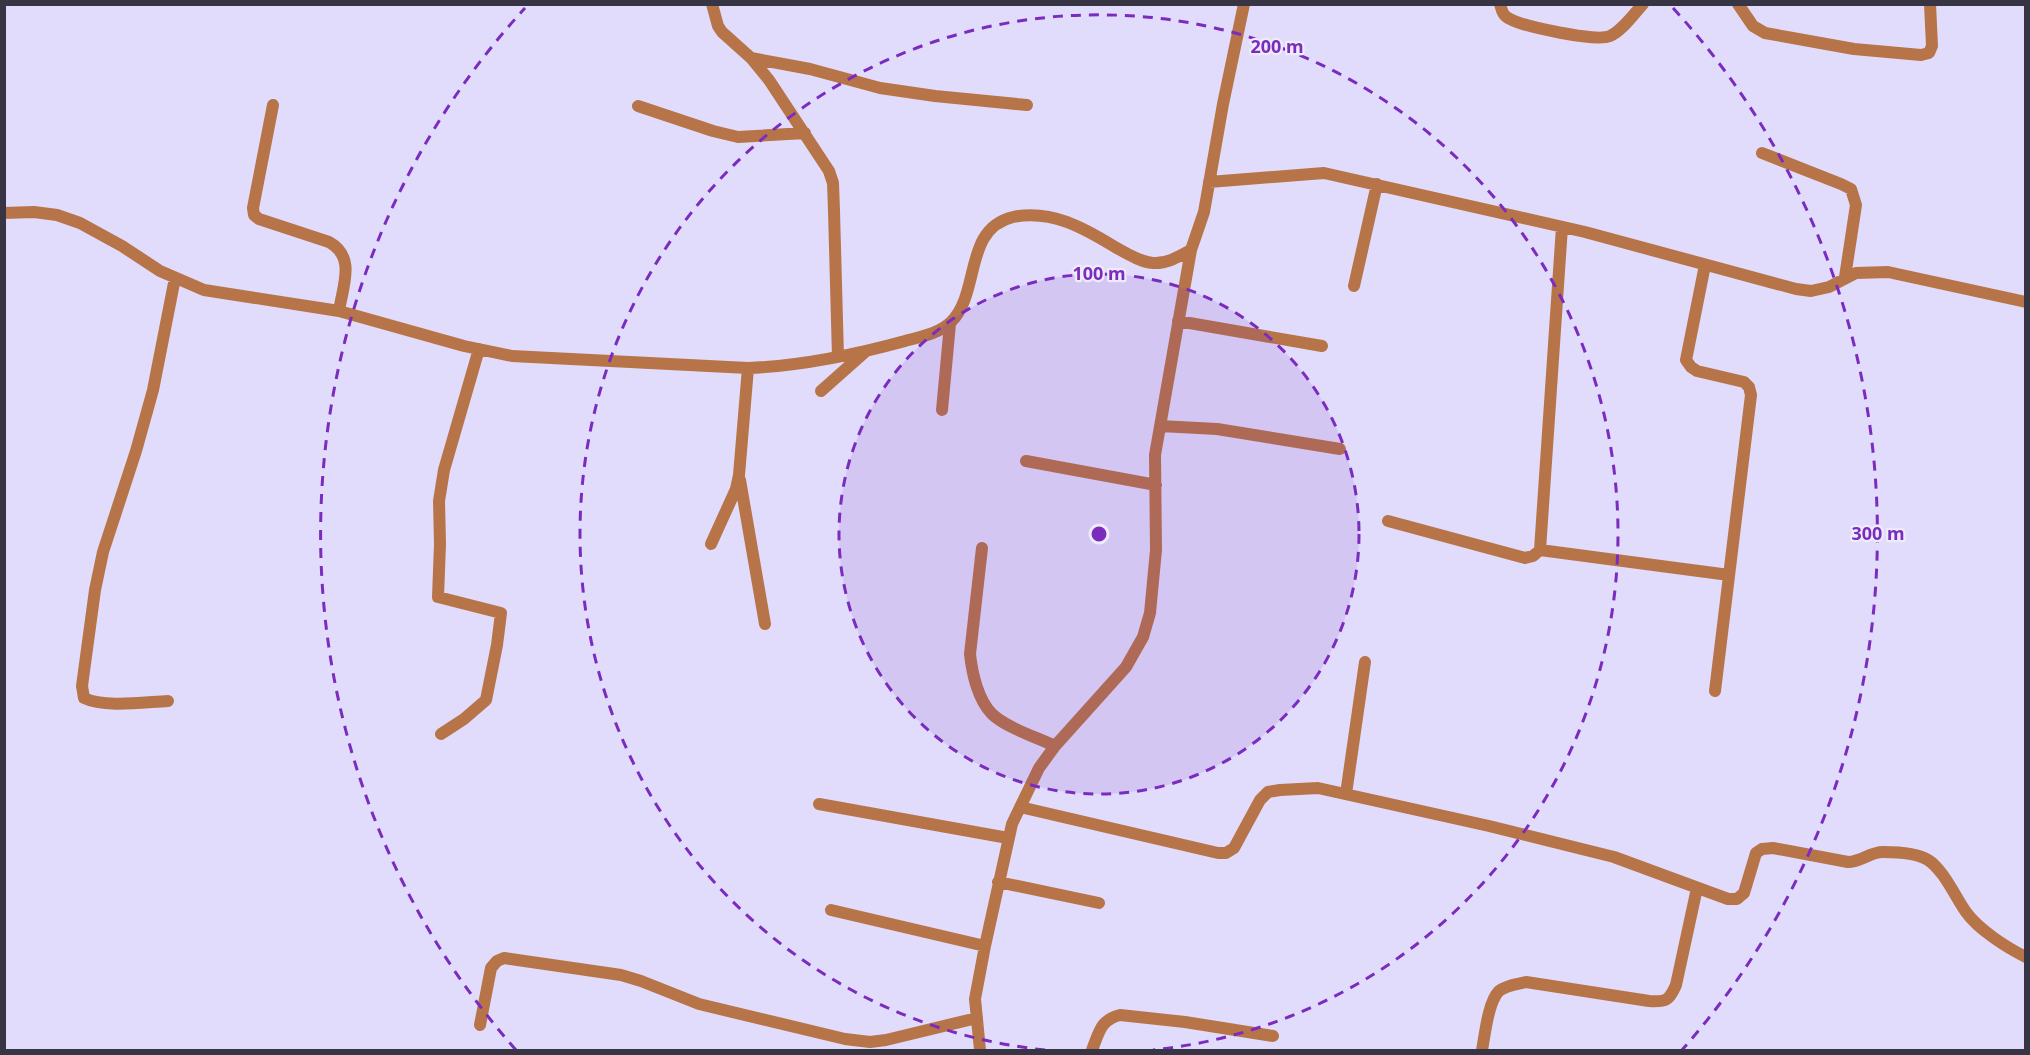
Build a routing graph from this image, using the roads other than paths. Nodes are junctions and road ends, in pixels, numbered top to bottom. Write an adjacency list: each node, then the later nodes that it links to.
1 (712, 4): 7 (street)
2 (1244, 4): 13 (street)
3 (1500, 4): 4 (street)
4 (1643, 4)
5 (1738, 4): 6 (street)
6 (1930, 4)
7 (751, 58): 9 (street); 11 (street)
8 (273, 105): 23 (street)
9 (1028, 105)
10 (638, 106): 11 (street)
11 (805, 133): 29 (street)
12 (1762, 153): 19 (street)
13 (1209, 182): 14 (street); 17 (street)
14 (1377, 184): 16 (street); 21 (street)
15 (4, 213): 20 (street)
16 (1562, 227): 18 (street); 41 (street)
17 (1191, 250): 24 (street); 25 (street)
18 (1705, 265): 19 (street); 42 (street)
19 (1845, 277): 22 (street)
20 (175, 278): 23 (street); 46 (street)
21 (1354, 286)
22 (2025, 302)
23 (339, 311): 27 (street)
24 (1178, 321): 26 (street); 33 (street)
25 (950, 324): 28 (street); 32 (street)
26 (1322, 346)
27 (478, 349): 30 (street); 47 (street)
28 (865, 352): 29 (street); 31 (street)
29 (838, 357): 30 (street)
30 (748, 369): 36 (street)
31 (821, 391)
32 (942, 410)
33 (1160, 426): 34 (street); 37 (street)
34 (1340, 449)
35 (1026, 461): 37 (street)
36 (739, 475): 39 (street); 43 (street)
37 (1156, 485): 48 (street)
38 (1388, 521): 41 (street)
39 (711, 544)
40 (982, 548): 48 (street)
41 (1540, 550): 42 (street)
42 (1729, 574): 45 (street)
43 (765, 624)
44 (1365, 662): 49 (street)
45 (1715, 691)
46 (168, 701)
47 (441, 734)
48 (1055, 746): 51 (street)
49 (1346, 794): 51 (street); 54 (street)
50 (819, 804): 52 (street)
51 (1020, 807): 52 (street)
52 (1008, 838): 53 (street)
53 (998, 882): 55 (street); 57 (street)
54 (1696, 888): 58 (street); 64 (street)
55 (1099, 903)
56 (831, 910): 57 (street)
57 (985, 946): 59 (street)
58 (2025, 957)
59 (976, 1018): 60 (street); 62 (street)
60 (480, 1025)
61 (1273, 1036): 63 (street)
62 (980, 1050)
63 (1092, 1050)
64 (1482, 1050)

